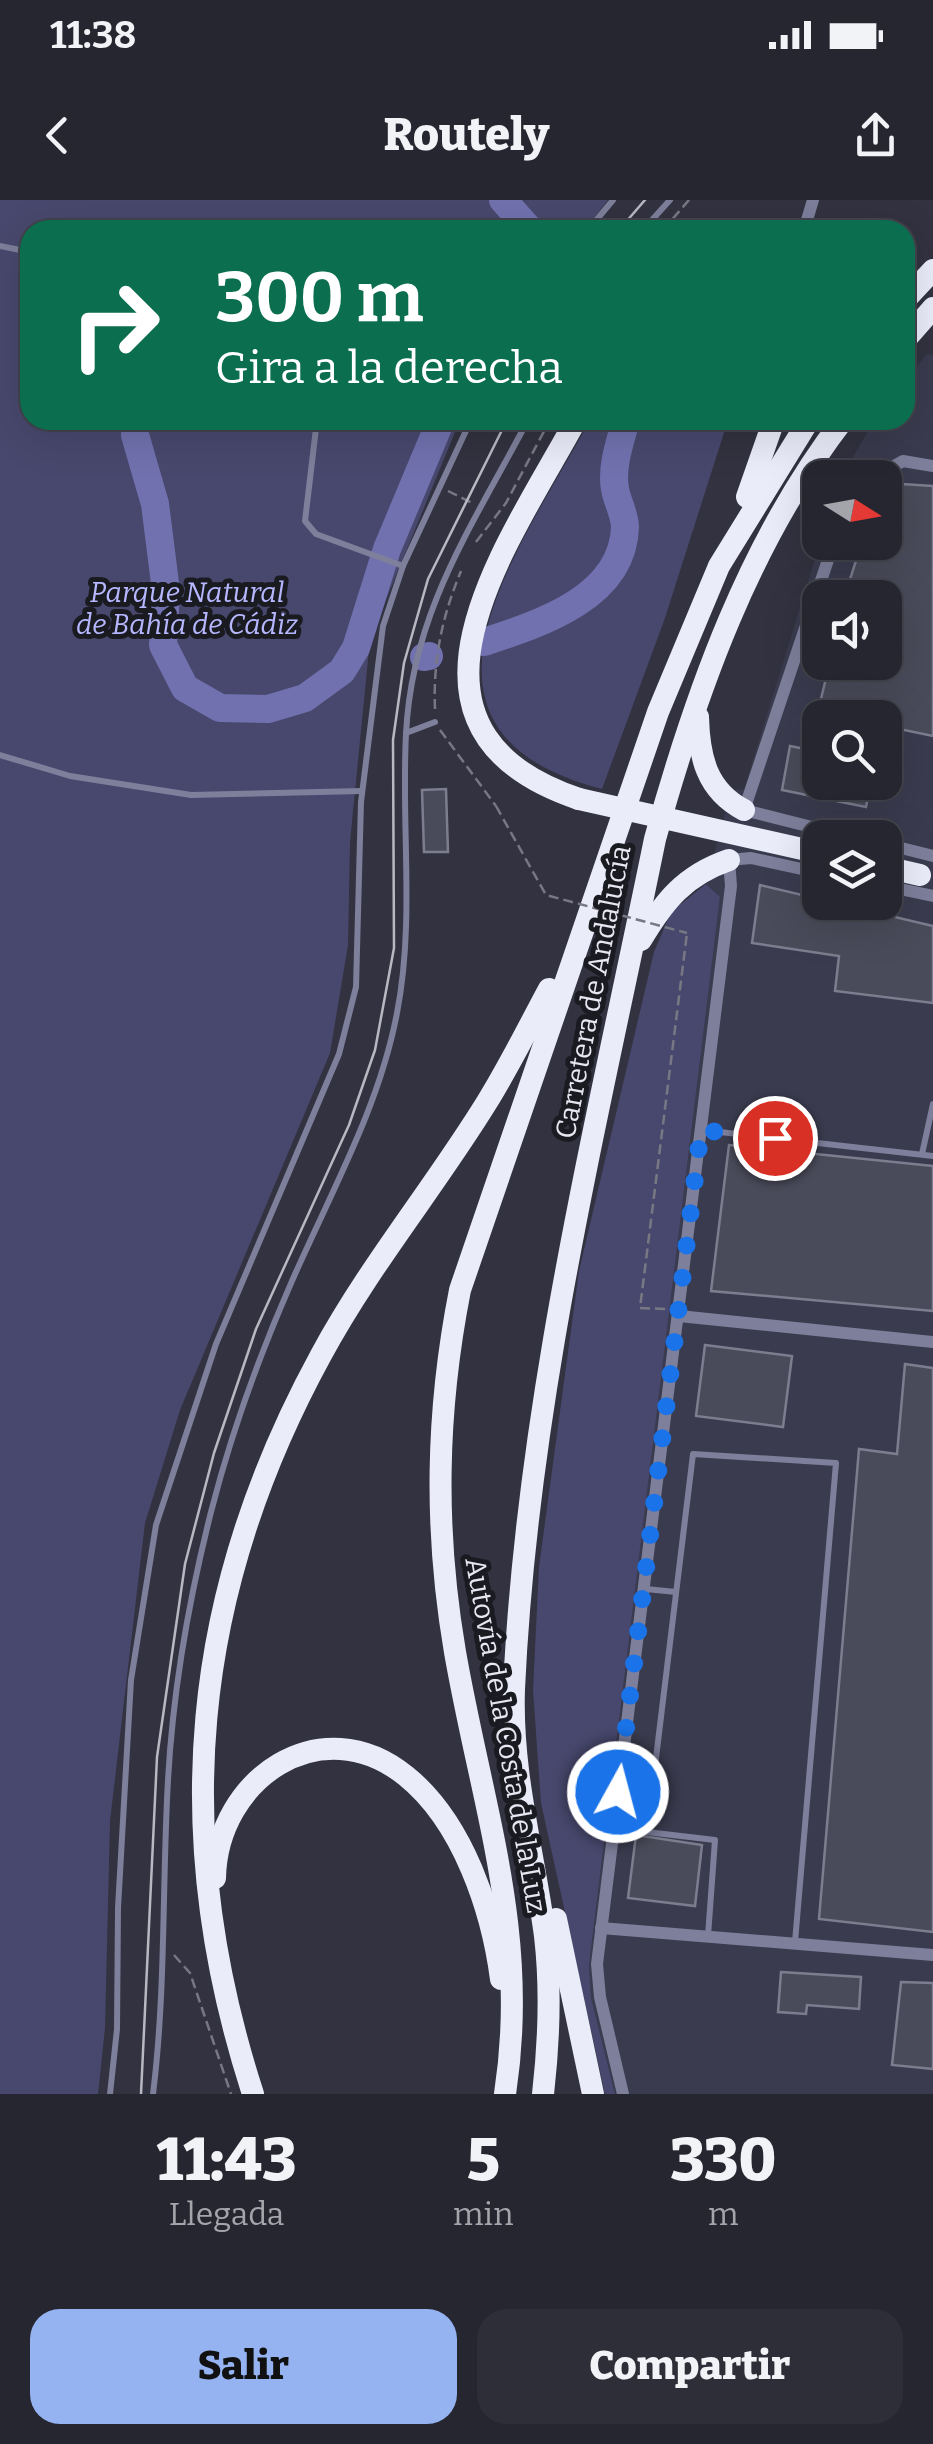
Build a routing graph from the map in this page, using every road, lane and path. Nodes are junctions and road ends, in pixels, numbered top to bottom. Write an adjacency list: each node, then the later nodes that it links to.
1 (613, 200): 4 (lane)
2 (670, 200): 5 (lane)
3 (689, 200): 6 (path)
4 (596, 220)
5 (652, 220)
6 (672, 220)
7 (933, 269): 8 (highway)
8 (915, 289)
9 (933, 308): 10 (highway)
10 (915, 329)
11 (317, 430): 24 (lane)
12 (466, 430): 20 (lane)
13 (522, 430): 21 (lane)
14 (571, 430): 32 (highway, bridge)
15 (770, 430): 22 (highway)
16 (803, 430): 22 (highway, Carretera de Andalucía)
17 (836, 430): 25 (highway, Carretera de Andalucía)
18 (902, 462): 19 (street)
19 (933, 466)
20 (437, 486): 21 (path); 24 (lane)
21 (480, 507): 27 (lane)
22 (730, 545): 40 (highway, Carretera de Andalucía)
23 (828, 560): 30 (street)
24 (403, 566): 29 (lane)
25 (698, 698): 30 (highway); 41 (highway, Carretera de Andalucía)
26 (435, 722): 27 (lane); 46 (path, bridge)
27 (406, 733): 57 (lane)
28 (0, 755): 29 (lane)
29 (362, 791): 60 (lane)
30 (744, 810): 31 (street)
31 (802, 824)
32 (802, 849)
33 (902, 854): 37 (street)
34 (729, 860): 35 (street); 41 (highway); 43 (street)
35 (802, 869)
36 (902, 869): 37 (highway)
37 (930, 871)
38 (902, 890): 39 (street)
39 (933, 896)
40 (580, 928): 55 (highway); 59 (highway, Autovía de la Costa de la Luz)
41 (631, 956): 50 (highway, Carretera de Andalucía)
42 (933, 1104): 44 (lane)
43 (701, 1130): 44 (lane); 46 (street)
44 (922, 1154): 45 (lane)
45 (933, 1156)
46 (679, 1313): 47 (street); 48 (street)
47 (933, 1342)
48 (644, 1589): 49 (lane); 51 (street)
49 (676, 1592): 52 (lane); 56 (lane)
50 (520, 1613): 65 (highway, Autovía de la Costa de la Luz); 66 (highway)
51 (618, 1792): 52 (lane); 53 (street)
52 (651, 1797): 54 (lane)
53 (601, 1928): 54 (street); 67 (street)
54 (708, 1936): 56 (street)
55 (215, 1940): 59 (highway); 63 (highway)
56 (795, 1944): 58 (street)
57 (163, 1951): 61 (lane); 62 (path)
58 (933, 1954)
59 (515, 2017): 64 (highway, Autovía de la Costa de la Luz)
60 (110, 2094)
61 (153, 2094)
62 (231, 2094)
63 (253, 2094)
64 (505, 2094)
65 (543, 2094)
66 (594, 2094)
67 (623, 2094)

